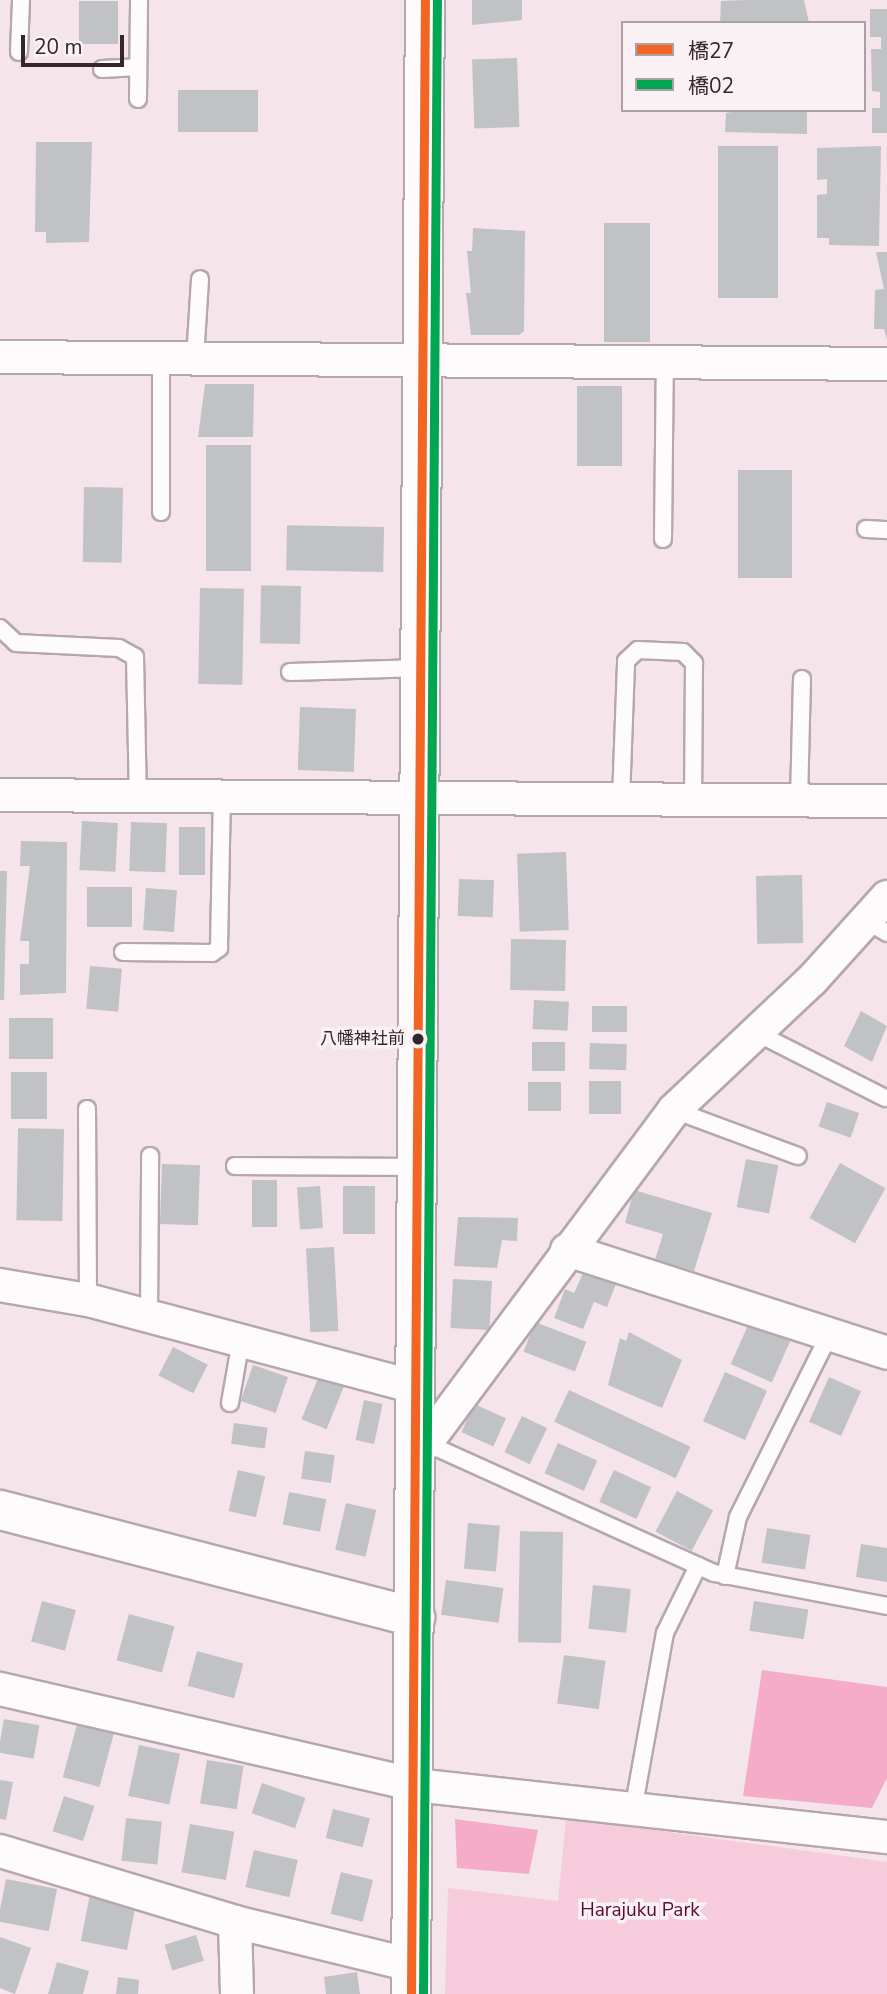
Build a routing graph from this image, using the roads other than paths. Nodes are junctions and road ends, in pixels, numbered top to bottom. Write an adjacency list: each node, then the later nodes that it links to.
1 (20, 0): 4 (lane)
2 (139, 0): 5 (lane)
3 (425, 0): 12 (street)
4 (19, 52)
5 (138, 67): 6 (lane); 7 (lane)
6 (102, 69)
7 (138, 99)
8 (200, 279): 11 (lane)
9 (0, 357): 10 (street)
10 (161, 358): 11 (street); 15 (lane)
11 (195, 359): 12 (street)
12 (423, 361): 13 (street); 20 (street)
13 (665, 362): 14 (street); 18 (lane)
14 (887, 364)
15 (161, 513)
16 (866, 529): 17 (lane)
17 (887, 530)
18 (663, 539)
19 (0, 628): 24 (lane)
20 (422, 668): 21 (lane); 26 (street)
21 (290, 672)
22 (802, 679): 29 (lane)
23 (0, 795): 24 (street)
24 (138, 795): 25 (street)
25 (222, 796): 26 (street); 33 (lane)
26 (421, 798): 27 (street); 41 (street)
27 (621, 800): 28 (street); 28 (lane)
28 (693, 801): 29 (street)
29 (799, 802): 30 (street)
30 (887, 802)
31 (887, 897): 32 (street)
32 (877, 927): 34 (street)
33 (123, 952)
34 (755, 1032): 35 (lane); 37 (street)
35 (885, 1098)
36 (87, 1109): 44 (lane)
37 (674, 1110): 39 (lane); 42 (street)
38 (150, 1156): 45 (lane)
39 (798, 1156)
40 (235, 1166): 41 (lane)
41 (417, 1167): 49 (street)
42 (567, 1251): 46 (street); 51 (street)
43 (0, 1285): 44 (street)
44 (88, 1300): 45 (street)
45 (149, 1316): 47 (street)
46 (828, 1337): 48 (street); 54 (lane)
47 (241, 1340): 49 (street); 50 (lane)
48 (887, 1353)
49 (416, 1387): 51 (street)
50 (230, 1403)
51 (421, 1444): 53 (lane); 56 (street)
52 (0, 1510): 56 (street)
53 (698, 1566): 54 (lane); 59 (lane)
54 (724, 1576): 55 (lane)
55 (887, 1606)
56 (415, 1617): 58 (street)
57 (0, 1689): 58 (street)
58 (415, 1786): 59 (street); 63 (street)
59 (634, 1805): 60 (street)
60 (887, 1836)
61 (0, 1851): 62 (street)
62 (235, 1923): 63 (street); 64 (street)
63 (411, 1979)
64 (237, 1994)

